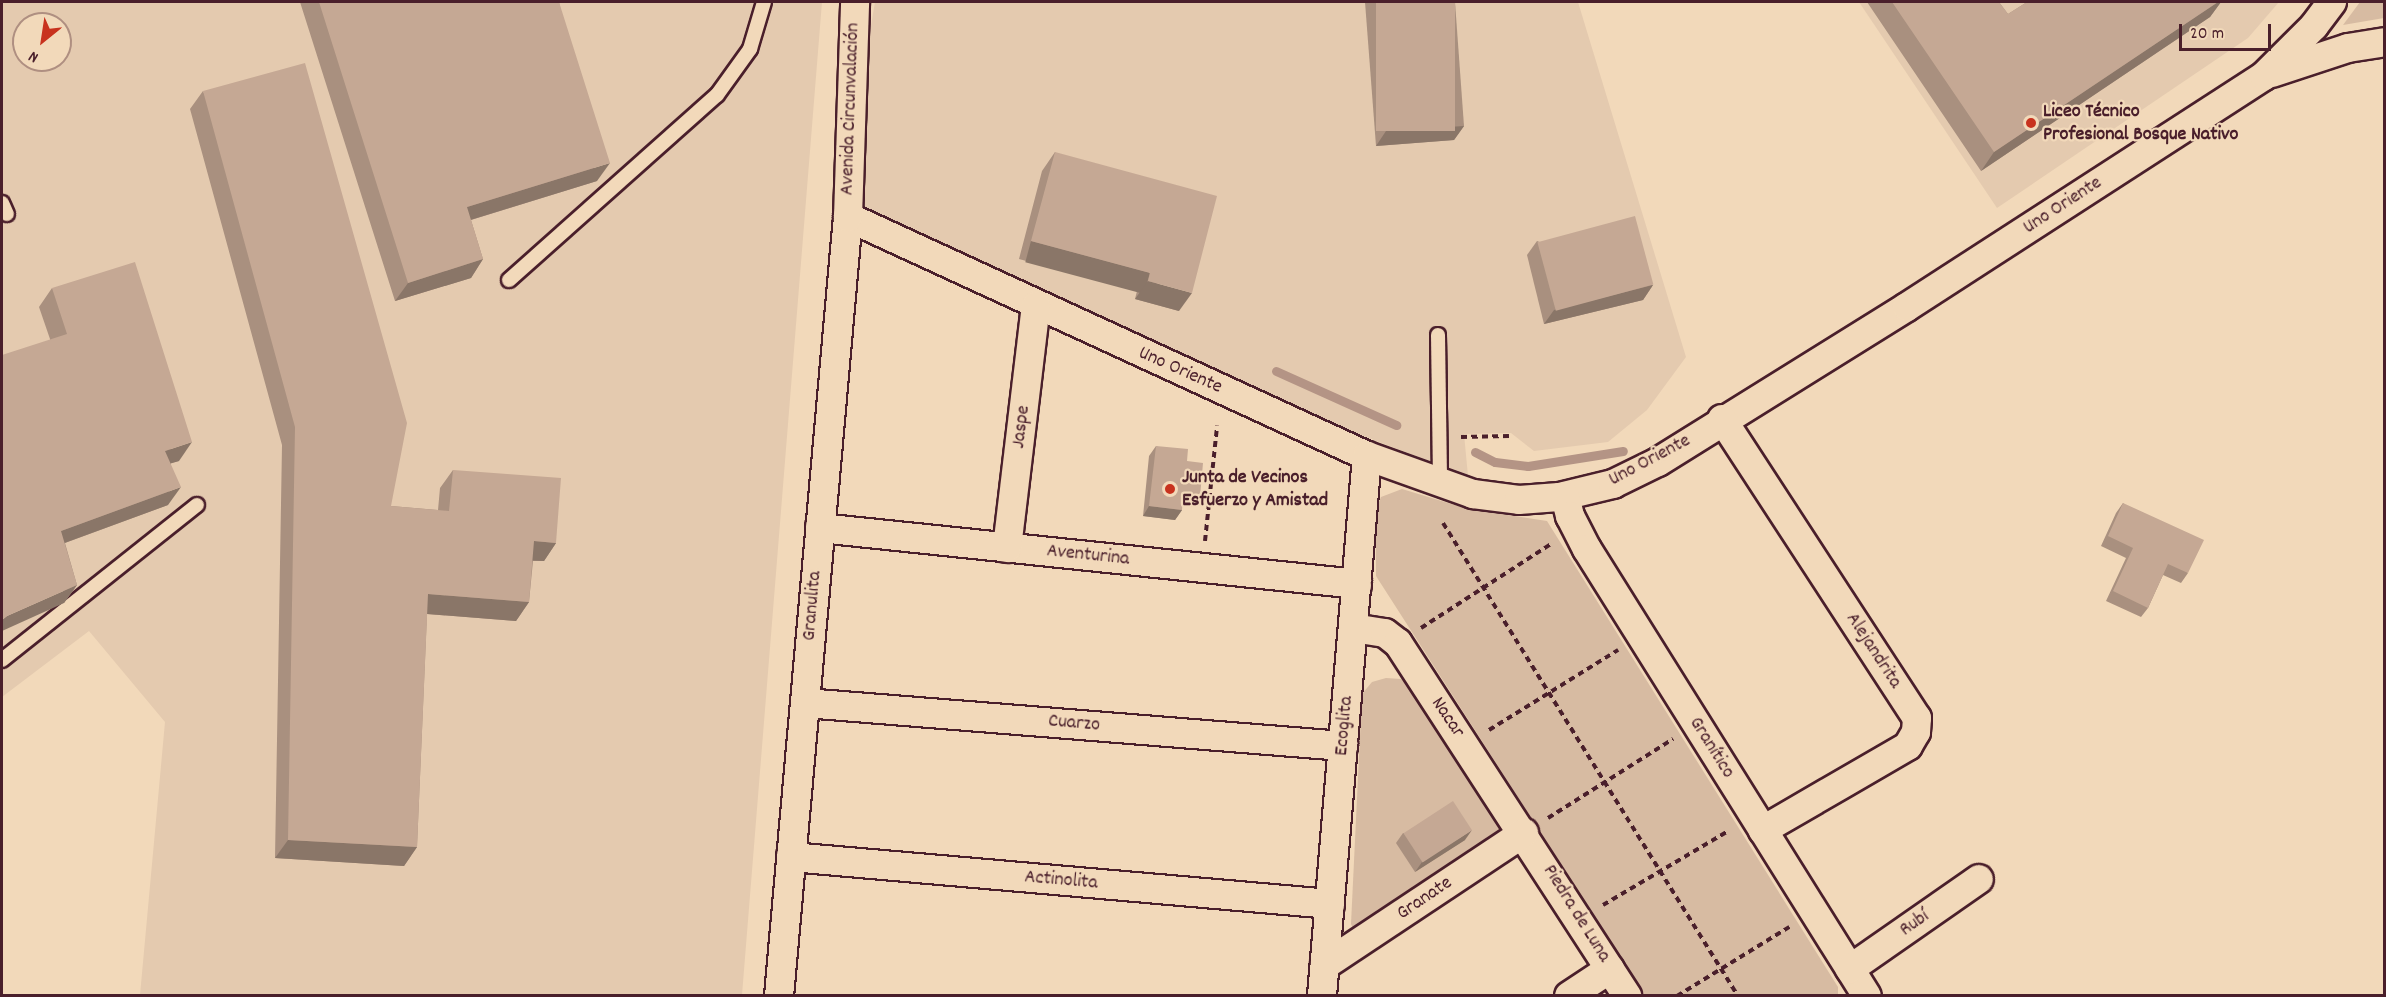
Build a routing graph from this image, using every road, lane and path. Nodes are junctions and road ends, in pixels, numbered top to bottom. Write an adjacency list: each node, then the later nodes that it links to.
1 (764, 2): 7 (lane)
2 (855, 2): 6 (street, Avenida Circunvalación)
3 (2332, 2): 5 (street, Uno Oriente)
4 (2385, 42): 5 (street, Uno Oriente)
5 (2264, 76): 10 (street, Uno Oriente)
6 (848, 218): 8 (street, Uno Oriente); 19 (street, Granulita)
7 (509, 280)
8 (1036, 306): 14 (street, Uno Oriente); 21 (street, Jaspe)
9 (1438, 335): 13 (lane)
10 (1722, 419): 16 (street, Uno Oriente); 35 (street, Alejandrita)
11 (1217, 426): 22 (path)
12 (1509, 436): 13 (path)
13 (1439, 438): 15 (lane)
14 (1366, 456): 15 (street, Uno Oriente); 23 (street, Ecoglita)
15 (1440, 485): 16 (street, Uno Oriente)
16 (1565, 496): 26 (street, Granítico)
17 (197, 505): 28 (lane)
18 (1443, 523): 24 (path)
19 (820, 528): 21 (street, Aventurina); 30 (street, Granulita)
20 (1548, 534): 24 (path)
21 (1007, 548): 22 (street, Aventurina)
22 (1202, 568): 23 (street, Aventurina)
23 (1357, 584): 25 (street, Ecoglita)
24 (1484, 588): 27 (path); 29 (path)
25 (1353, 628): 27 (street); 33 (street, Ecoglita)
26 (1641, 636): 29 (path); 31 (street, Granítico)
27 (1398, 643): 32 (street, Nacar)
28 (2, 660)
29 (1550, 693): 32 (path); 34 (path)
30 (805, 703): 33 (street, Cuarzo); 37 (street, Granulita)
31 (1697, 724): 34 (path); 35 (street, Granítico)
32 (1465, 744): 36 (street, Nacar)
33 (1343, 746): 40 (street, Ecoglita)
34 (1605, 782): 36 (path); 38 (path)
35 (1758, 823): 38 (path); 41 (street, Granítico)
36 (1524, 833): 42 (street, Piedra de Luna); 43 (street, Granate)
37 (791, 857): 40 (street, Actinolita); 47 (street, Granulita)
38 (1660, 871): 42 (path); 44 (path)
39 (1979, 879): 46 (street, Rubí)
40 (1330, 904): 43 (street, Ecoglita)
41 (1815, 912): 44 (path); 46 (street, Granítico)
42 (1579, 920): 45 (street, Piedra de Luna)
43 (1325, 965): 48 (street, Ecoglita)
44 (1721, 968): 51 (path); 52 (path)
45 (1610, 969): 49 (street); 50 (street, Piedra de Luna)
46 (1850, 969): 53 (street, Granítico)
47 (779, 996)
48 (1322, 996)
49 (1569, 996)
50 (1627, 996)
51 (1677, 996)
52 (1738, 996)
53 (1867, 996)

